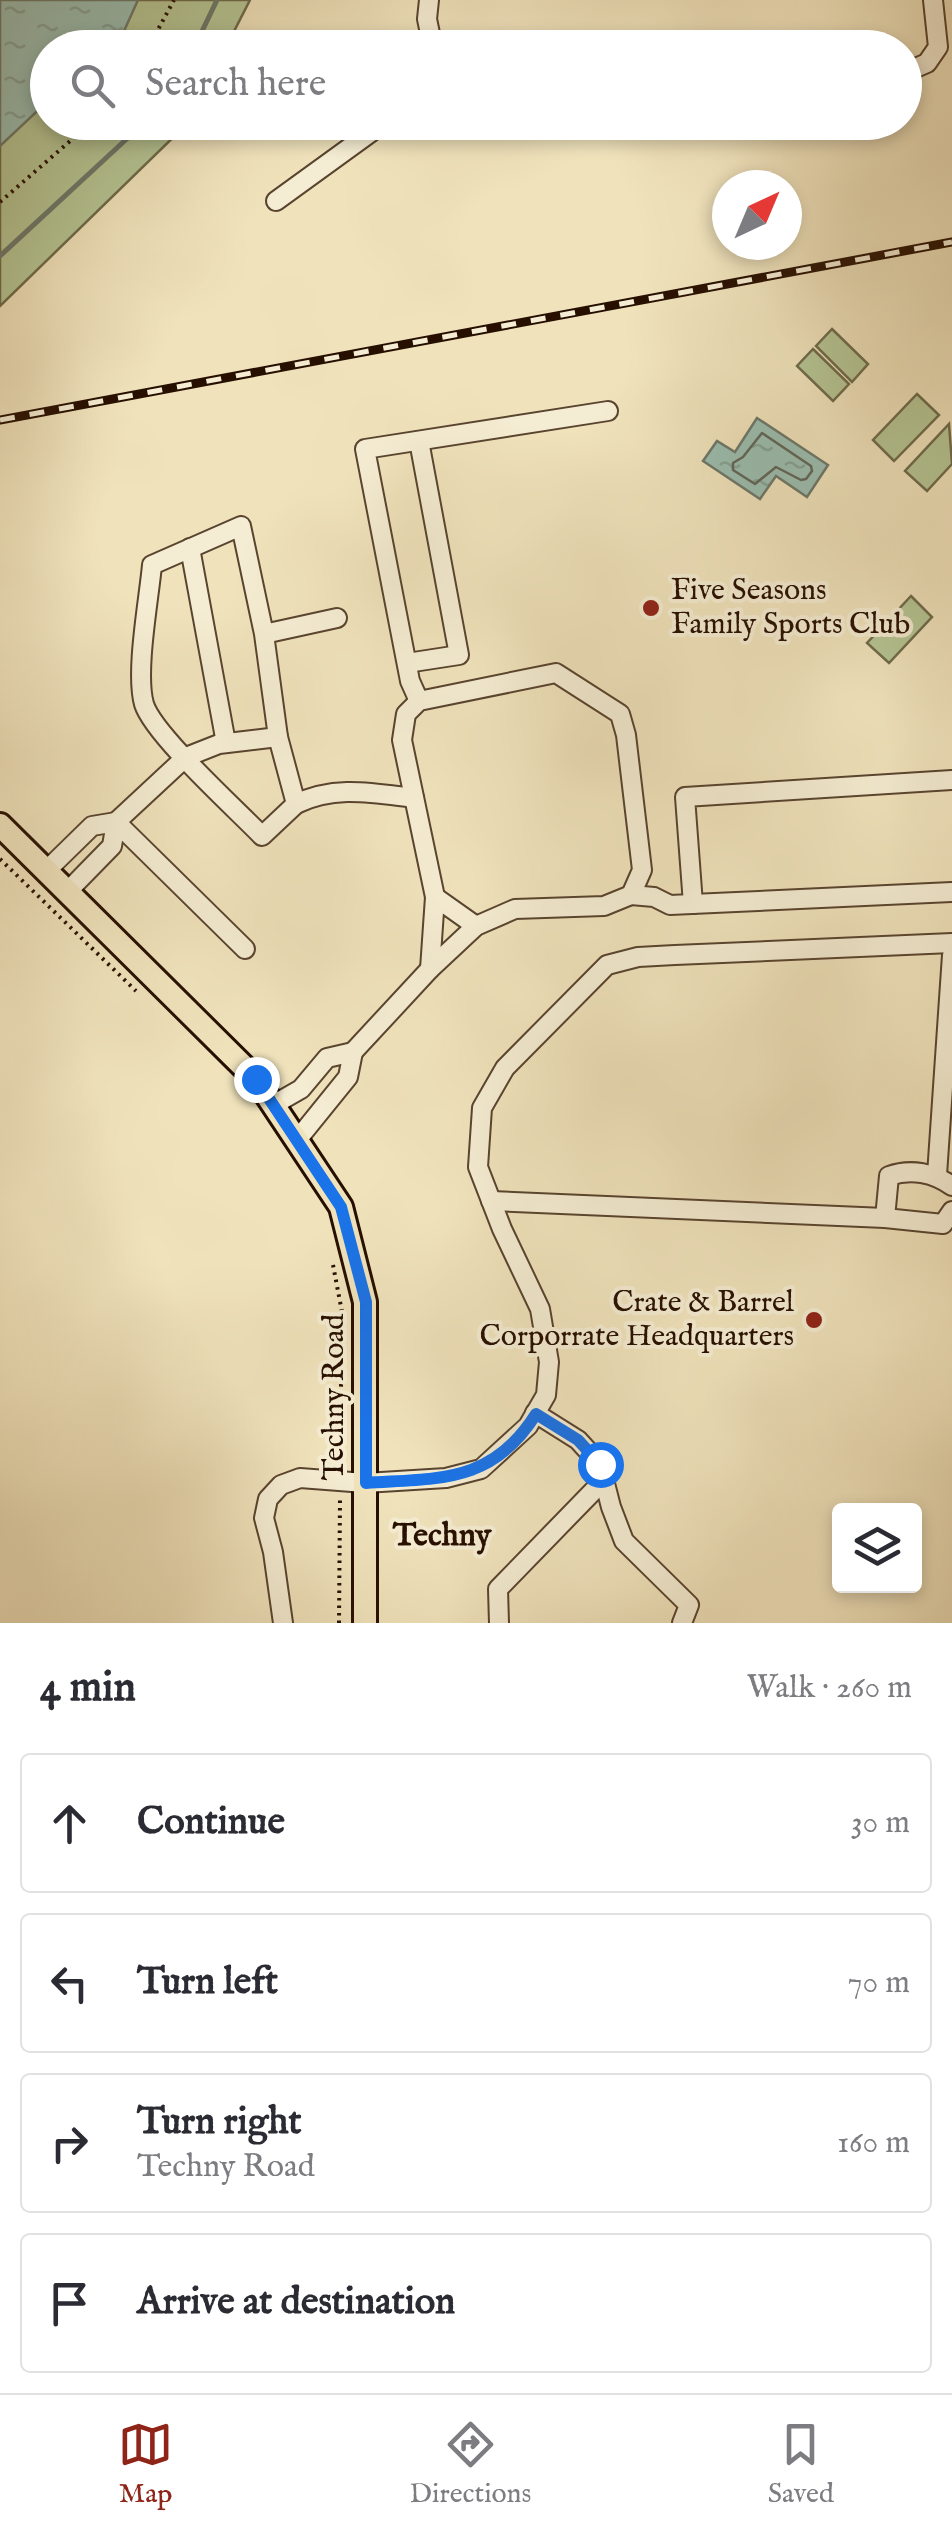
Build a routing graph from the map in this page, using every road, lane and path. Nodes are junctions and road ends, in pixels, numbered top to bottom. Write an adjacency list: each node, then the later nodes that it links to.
1 (174, 0): 4 (path)
2 (429, 0): 5 (street)
3 (933, 0): 6 (street)
4 (158, 30)
5 (429, 30)
6 (922, 66)
7 (71, 140): 10 (path)
8 (360, 140): 9 (street)
9 (276, 201)
10 (0, 202)
11 (608, 411): 12 (street)
12 (418, 441): 16 (street); 16 (street)
13 (190, 548): 15 (street); 19 (street); 20 (street)
14 (337, 618): 15 (street)
15 (264, 634): 18 (street)
16 (407, 663): 17 (street)
17 (419, 701): 22 (street); 30 (street)
18 (278, 736): 19 (street); 23 (street)
19 (226, 742): 20 (street)
20 (186, 756): 23 (street); 24 (street)
21 (952, 780): 32 (street)
22 (414, 798): 23 (street); 31 (street)
23 (296, 804)
24 (116, 822): 27 (street); 28 (street); 35 (street)
25 (0, 825): 27 (main road, Techny Road)
26 (0, 858): 38 (path)
27 (46, 871): 28 (main road, Techny Road)
28 (67, 892): 40 (main road, Techny Road)
29 (952, 892): 32 (street)
30 (632, 895): 32 (street); 33 (street)
31 (434, 897): 33 (street); 37 (street)
32 (693, 904)
33 (476, 926): 37 (street)
34 (952, 943): 43 (street)
35 (246, 949)
36 (952, 955): 42 (street)
37 (430, 970): 39 (street)
38 (136, 990)
39 (353, 1052): 40 (street); 41 (street)
40 (274, 1106): 41 (main road, Techny Road)
41 (297, 1140): 50 (main road, Techny Road)
42 (944, 1180): 45 (street)
43 (491, 1201): 45 (street); 47 (street)
44 (952, 1211): 45 (street)
45 (885, 1218)
46 (332, 1258): 49 (path)
47 (536, 1414): 48 (street); 50 (street)
48 (604, 1480): 54 (street); 55 (street)
49 (339, 1481): 50 (street); 51 (street); 52 (path)
50 (366, 1483): 53 (main road, Techny Road)
51 (282, 1623)
52 (340, 1623)
53 (365, 1623)
54 (499, 1623)
55 (682, 1623)

